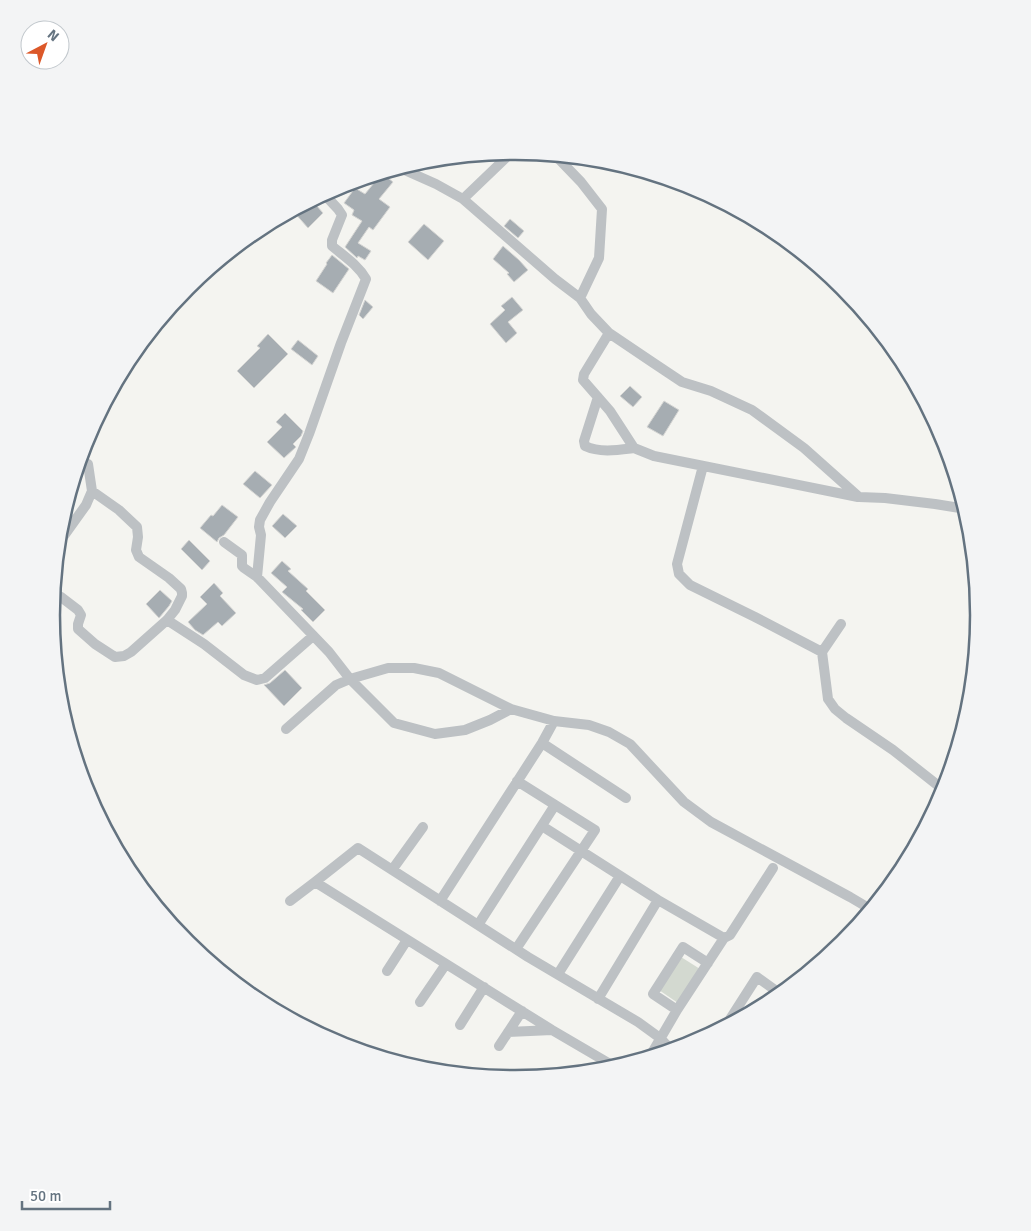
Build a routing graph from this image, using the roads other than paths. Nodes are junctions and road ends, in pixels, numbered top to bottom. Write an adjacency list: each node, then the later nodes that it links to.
1 (503, 160): 4 (street)
2 (562, 163): 6 (street)
3 (411, 173): 4 (street)
4 (463, 199): 6 (street)
5 (330, 200): 17 (street)
6 (580, 298): 7 (street)
7 (609, 333): 8 (street); 13 (street)
8 (598, 398): 9 (street); 9 (street)
9 (634, 448): 11 (street)
10 (88, 464): 12 (street)
11 (703, 466): 13 (street); 22 (street)
12 (92, 490): 15 (street); 19 (street)
13 (859, 497): 14 (street)
14 (957, 508)
15 (69, 529)
16 (224, 542): 17 (street)
17 (257, 577): 21 (street)
18 (61, 597): 19 (street)
19 (168, 620): 21 (street)
20 (841, 624): 22 (street)
21 (313, 636): 23 (street)
22 (822, 652): 29 (street)
23 (350, 679): 24 (street); 24 (street); 26 (street)
24 (512, 709): 25 (street)
25 (554, 721): 27 (street); 42 (street)
26 (286, 729)
27 (542, 743): 28 (street); 30 (street)
28 (517, 781): 31 (street); 41 (street)
29 (938, 785)
30 (626, 798)
31 (555, 805): 32 (street); 34 (street)
32 (542, 826): 34 (street); 43 (street)
33 (423, 827): 36 (street)
34 (581, 851): 37 (street); 46 (street)
35 (773, 868): 44 (street)
36 (392, 870): 38 (street); 41 (street)
37 (620, 876): 39 (street); 50 (street)
38 (315, 882): 40 (street); 45 (street)
39 (658, 900): 44 (street); 53 (street)
40 (290, 901)
41 (440, 901): 43 (street)
42 (866, 906)
43 (478, 925): 46 (street)
44 (724, 938): 47 (street)
45 (406, 940): 48 (street); 49 (street)
46 (516, 949): 50 (street)
47 (708, 963): 55 (street); 55 (street)
48 (446, 964): 51 (street); 54 (street)
49 (387, 971)
50 (558, 974): 53 (street)
51 (484, 987): 56 (street); 58 (street)
52 (775, 990): 57 (street)
53 (598, 999): 61 (street)
54 (420, 1002)
55 (677, 1010): 61 (street)
56 (522, 1011): 59 (street); 60 (street)
57 (732, 1016)
58 (460, 1025)
59 (552, 1030): 60 (street); 65 (street)
60 (508, 1032): 63 (street)
61 (660, 1038): 62 (street); 64 (street)
62 (667, 1045)
63 (499, 1046)
64 (654, 1049)
65 (605, 1062)

